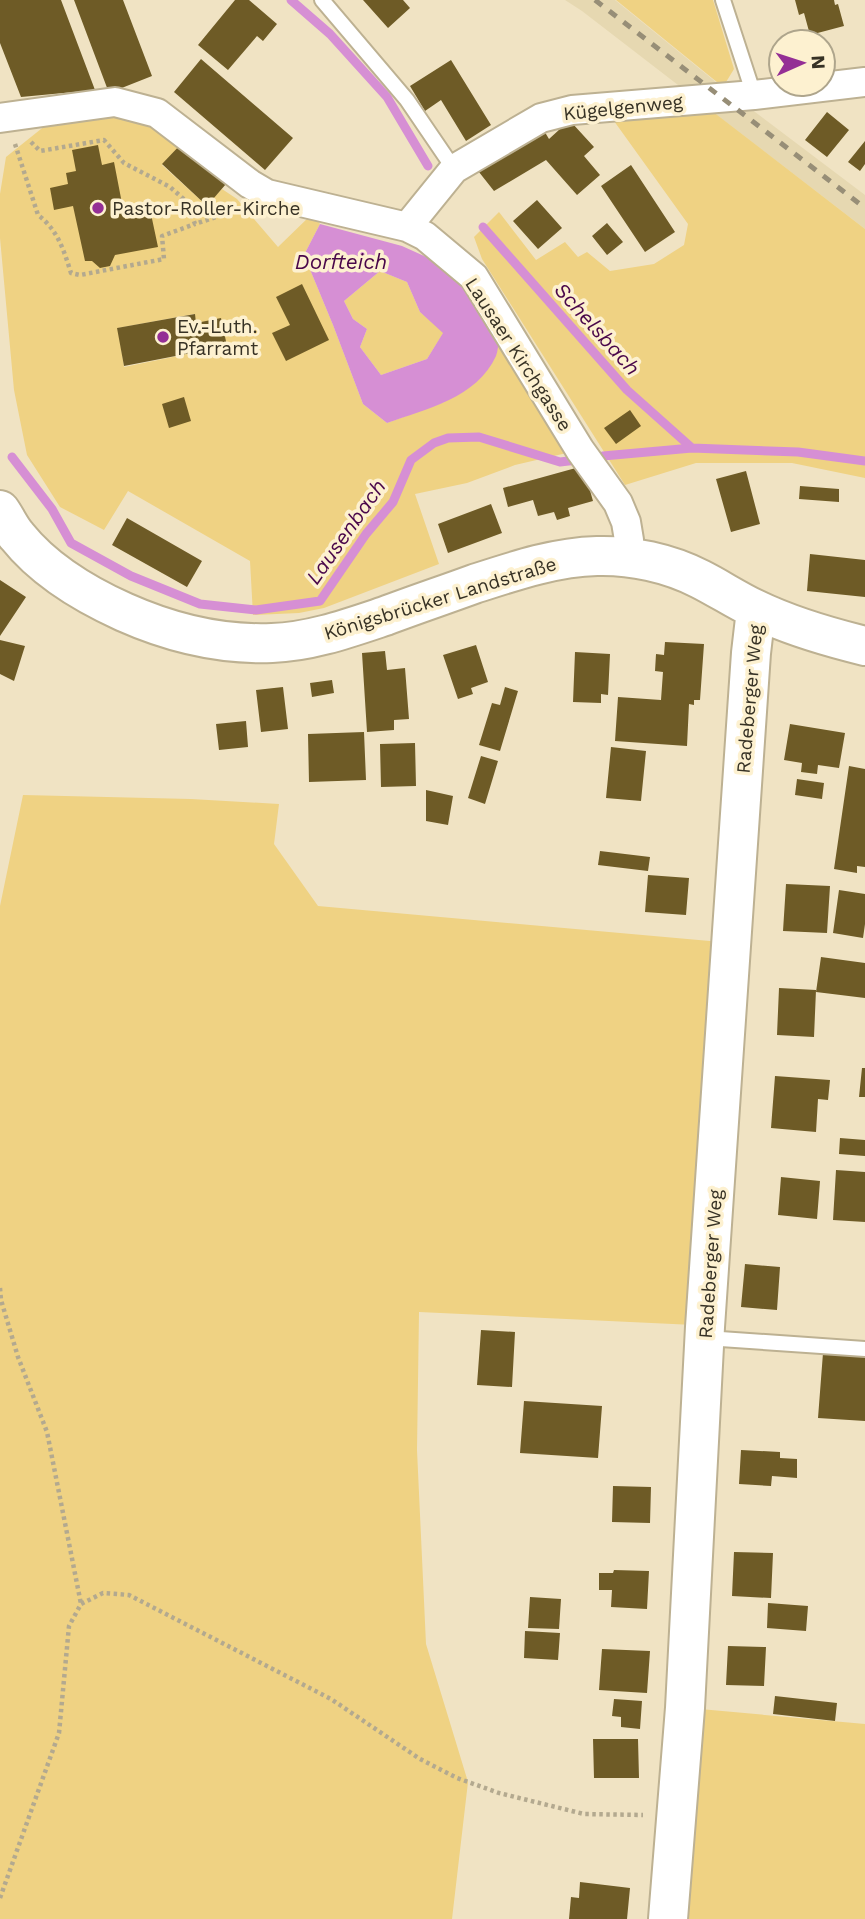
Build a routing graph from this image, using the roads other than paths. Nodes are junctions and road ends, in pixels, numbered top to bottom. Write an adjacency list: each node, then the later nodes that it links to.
1 (322, 0): 6 (lane)
2 (723, 0): 4 (lane)
3 (865, 82): 4 (street, Kügelgenweg)
4 (754, 95): 6 (street, Kügelgenweg)
5 (8, 126): 7 (street, Lausaer Kirchgasse)
6 (454, 169): 7 (street, Kügelgenweg)
7 (407, 226): 9 (street, Lausaer Kirchgasse)
8 (0, 510): 9 (street, Königsbrücker Landstraße)
9 (628, 558): 10 (street, Königsbrücker Landstraße)
10 (756, 610): 11 (street, Königsbrücker Landstraße); 12 (street, Radeberger Weg)
11 (865, 646)
12 (705, 1338): 13 (lane); 14 (street, Radeberger Weg)
13 (865, 1349)
14 (668, 1919)

